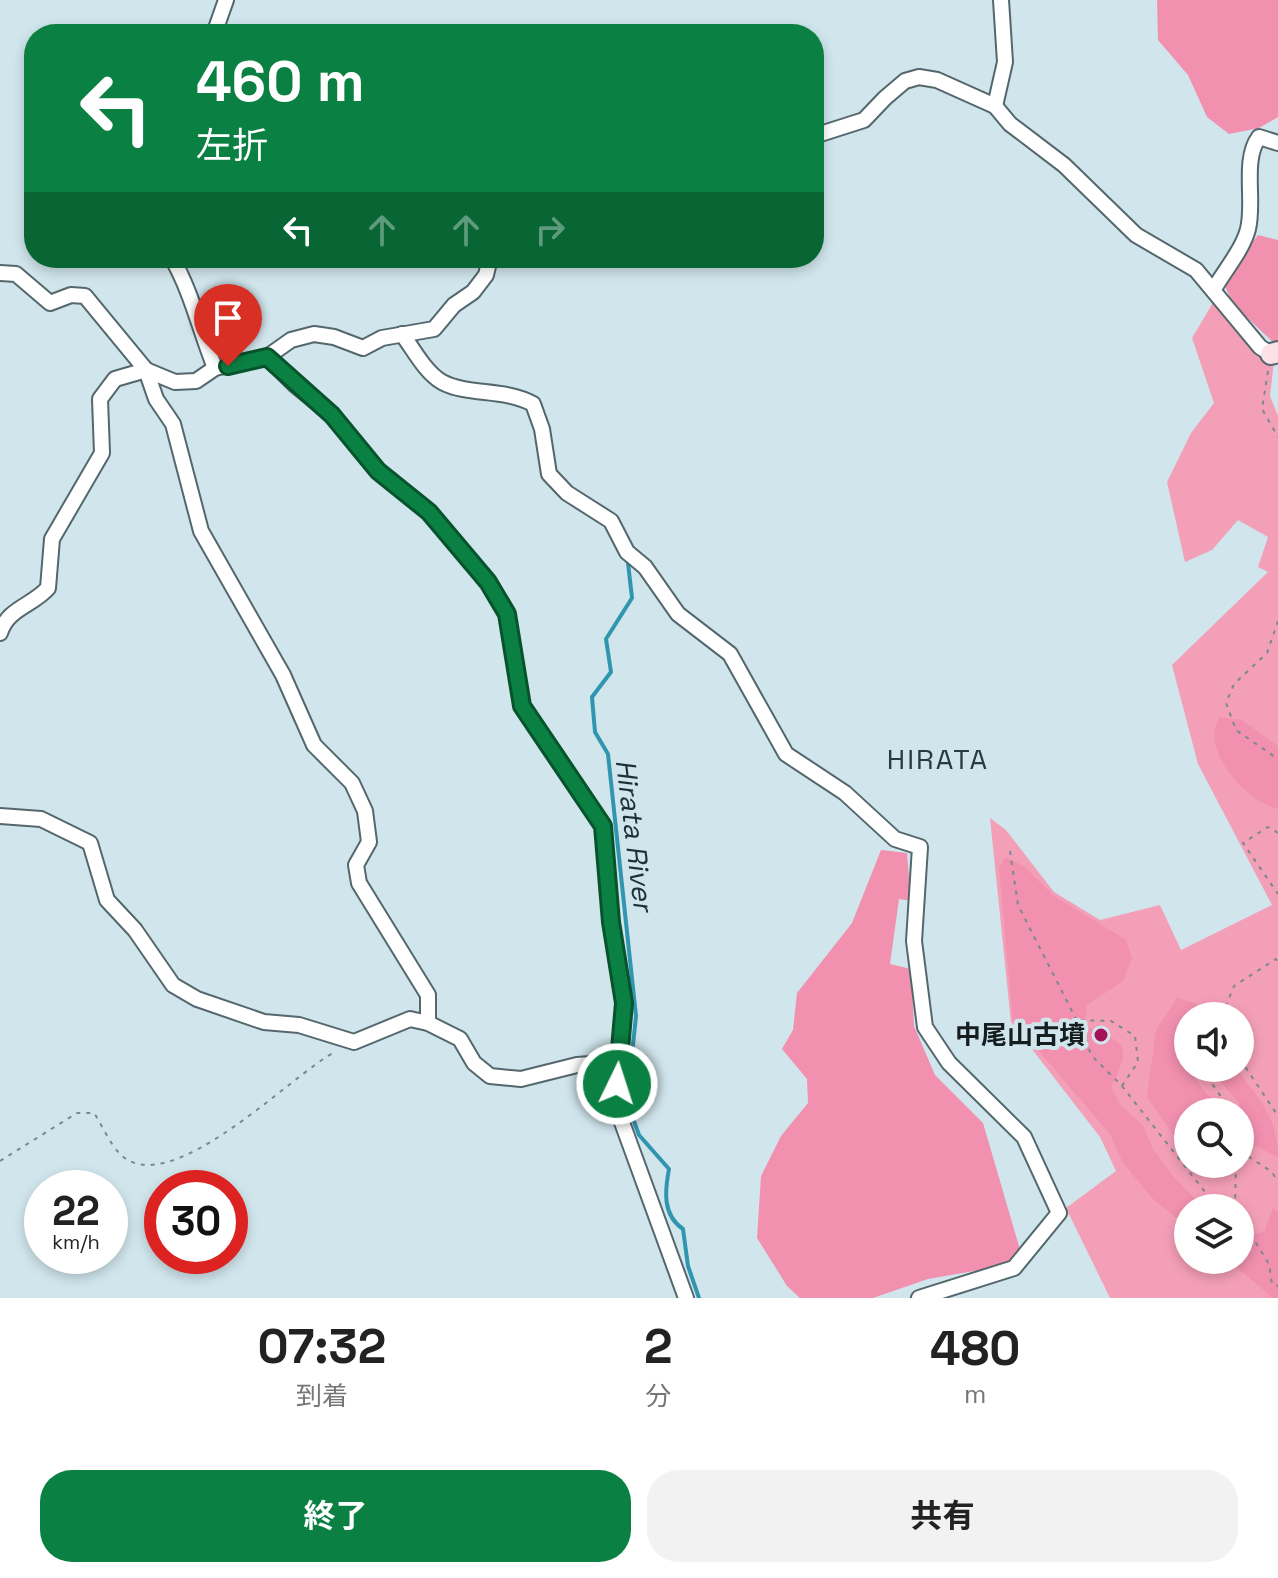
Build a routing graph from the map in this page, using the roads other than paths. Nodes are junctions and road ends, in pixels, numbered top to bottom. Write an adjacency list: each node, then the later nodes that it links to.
1 (226, 0): 3 (street)
2 (1001, 0): 4 (street)
3 (218, 24)
4 (995, 106): 5 (street); 10 (street)
5 (824, 133)
6 (1278, 143): 10 (street)
7 (178, 268): 14 (street)
8 (488, 268): 11 (street)
9 (0, 273): 15 (street)
10 (1214, 289): 12 (street)
11 (402, 334): 13 (street); 21 (street)
12 (1274, 353)
13 (267, 357): 14 (street); 19 (street)
14 (215, 368): 15 (street)
15 (146, 370): 16 (street); 18 (street)
16 (0, 633)
17 (0, 816): 18 (street)
18 (428, 1023): 19 (street)
19 (618, 1062): 20 (street)
20 (686, 1298)
21 (919, 1298)

